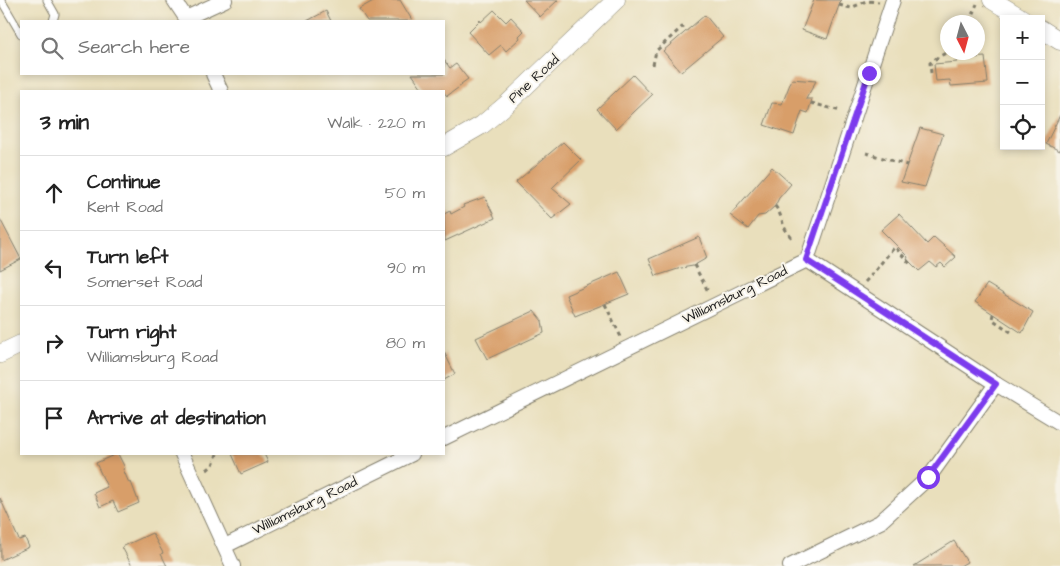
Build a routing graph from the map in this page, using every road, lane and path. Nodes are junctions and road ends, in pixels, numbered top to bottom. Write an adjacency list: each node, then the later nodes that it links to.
1 (1, 0): 15 (lane)
2 (47, 0): 12 (lane)
3 (174, 0): 13 (street)
4 (225, 0): 13 (street)
5 (616, 0): 25 (street, Pine Road)
6 (980, 0): 10 (path)
7 (992, 0): 11 (street)
8 (887, 2): 9 (path); 30 (street)
9 (839, 5)
10 (974, 15)
11 (1016, 15)
12 (53, 20)
13 (187, 20)
14 (688, 30): 19 (path)
15 (20, 32)
16 (1045, 32): 17 (street)
17 (1060, 41)
18 (940, 56): 20 (path)
19 (653, 65)
20 (931, 73)
21 (213, 75): 22 (street)
22 (221, 90)
23 (811, 103): 24 (path)
24 (846, 113)
25 (445, 146)
26 (866, 153): 27 (path)
27 (907, 165)
28 (775, 206): 29 (path)
29 (792, 238)
30 (806, 260): 41 (street); 43 (street, Williamsburg Road)
31 (694, 265): 34 (path)
32 (912, 266): 33 (path)
33 (864, 282)
34 (711, 296)
35 (605, 304): 38 (path)
36 (994, 314): 37 (path)
37 (1011, 332)
38 (623, 340)
39 (20, 344): 40 (street)
40 (0, 354)
41 (996, 384): 42 (street); 50 (street)
42 (1060, 423)
43 (445, 438)
44 (182, 455): 48 (street)
45 (217, 455): 47 (path)
46 (410, 455): 48 (street, Williamsburg Road)
47 (207, 470)
48 (224, 546): 49 (street)
49 (234, 566)
50 (790, 566)

